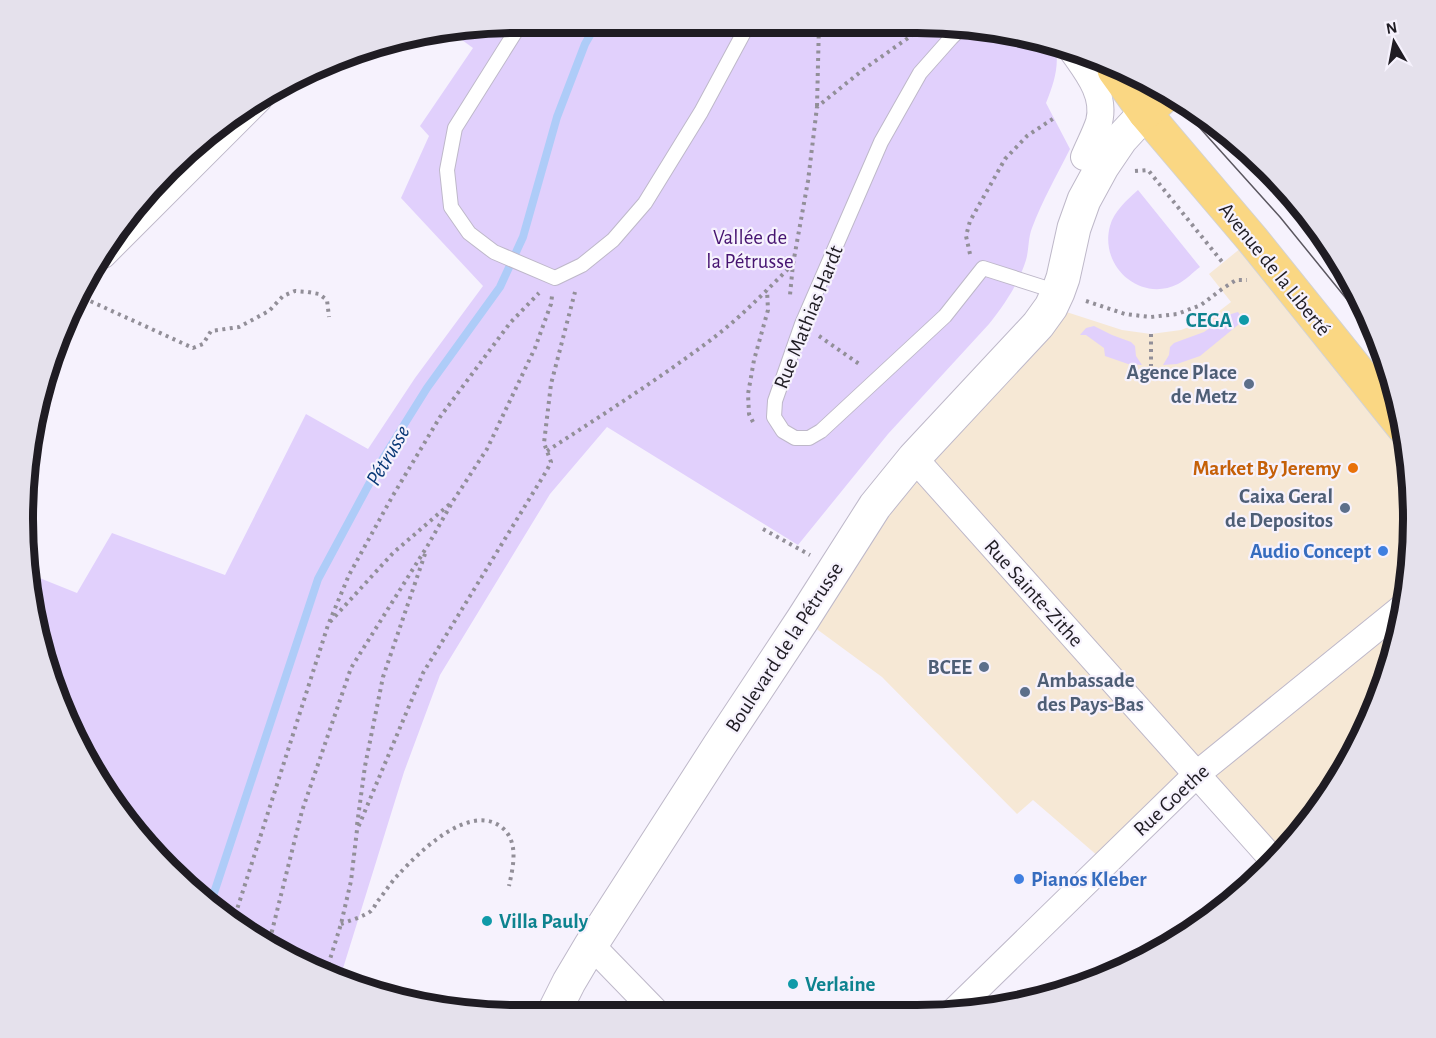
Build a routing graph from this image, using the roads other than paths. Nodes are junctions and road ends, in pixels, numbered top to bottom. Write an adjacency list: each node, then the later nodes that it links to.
1 (514, 33): 2 (lane)
2 (744, 33)
3 (954, 35): 10 (lane, Rue Mathias Hardt)
4 (1079, 61): 8 (street)
5 (1128, 81): 6 (main road, Avenue de la Liberté)
6 (1156, 104): 10 (main road); 11 (main road, Avenue de la Liberté)
7 (230, 128): 9 (street)
8 (1084, 157)
9 (128, 230)
10 (1055, 299): 12 (main road, Boulevard de la Pétrusse)
11 (1391, 412)
12 (914, 458): 14 (street, Rue Sainte-Zithe); 16 (main road, Boulevard de la Pétrusse)
13 (1394, 614): 14 (street, Rue Goethe)
14 (1197, 774): 15 (street, Rue Sainte-Zithe); 17 (street, Rue Goethe)
15 (1268, 855)
16 (591, 945): 18 (main road, Boulevard de la Pétrusse); 19 (street)
17 (963, 1003)
18 (558, 1005)
19 (649, 1005)

